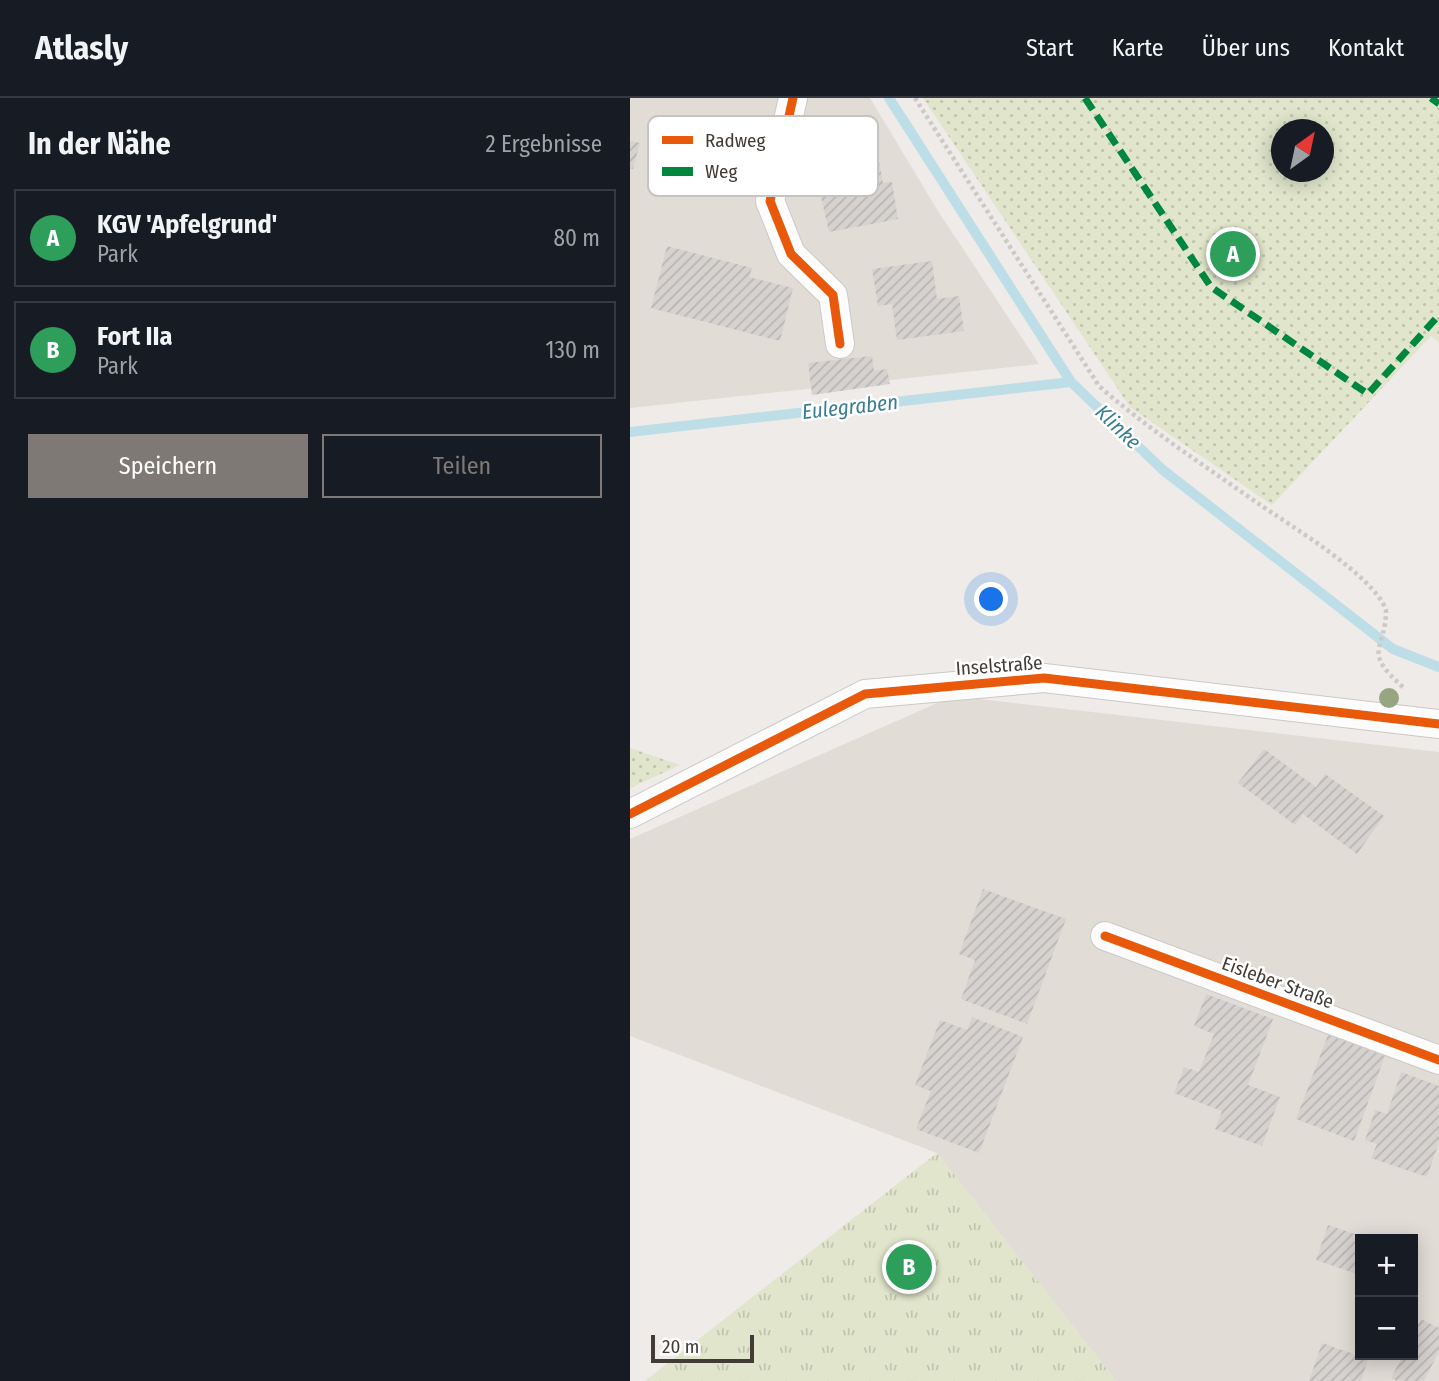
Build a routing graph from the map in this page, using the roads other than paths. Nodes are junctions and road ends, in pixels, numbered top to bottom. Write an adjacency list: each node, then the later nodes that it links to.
1 (793, 98): 2 (street)
2 (789, 116)
3 (771, 196): 4 (street)
4 (840, 344)
5 (1439, 724): 6 (street, Inselstraße)
6 (630, 814)
7 (1105, 936): 8 (street, Eisleber Straße)
8 (1439, 1060)

